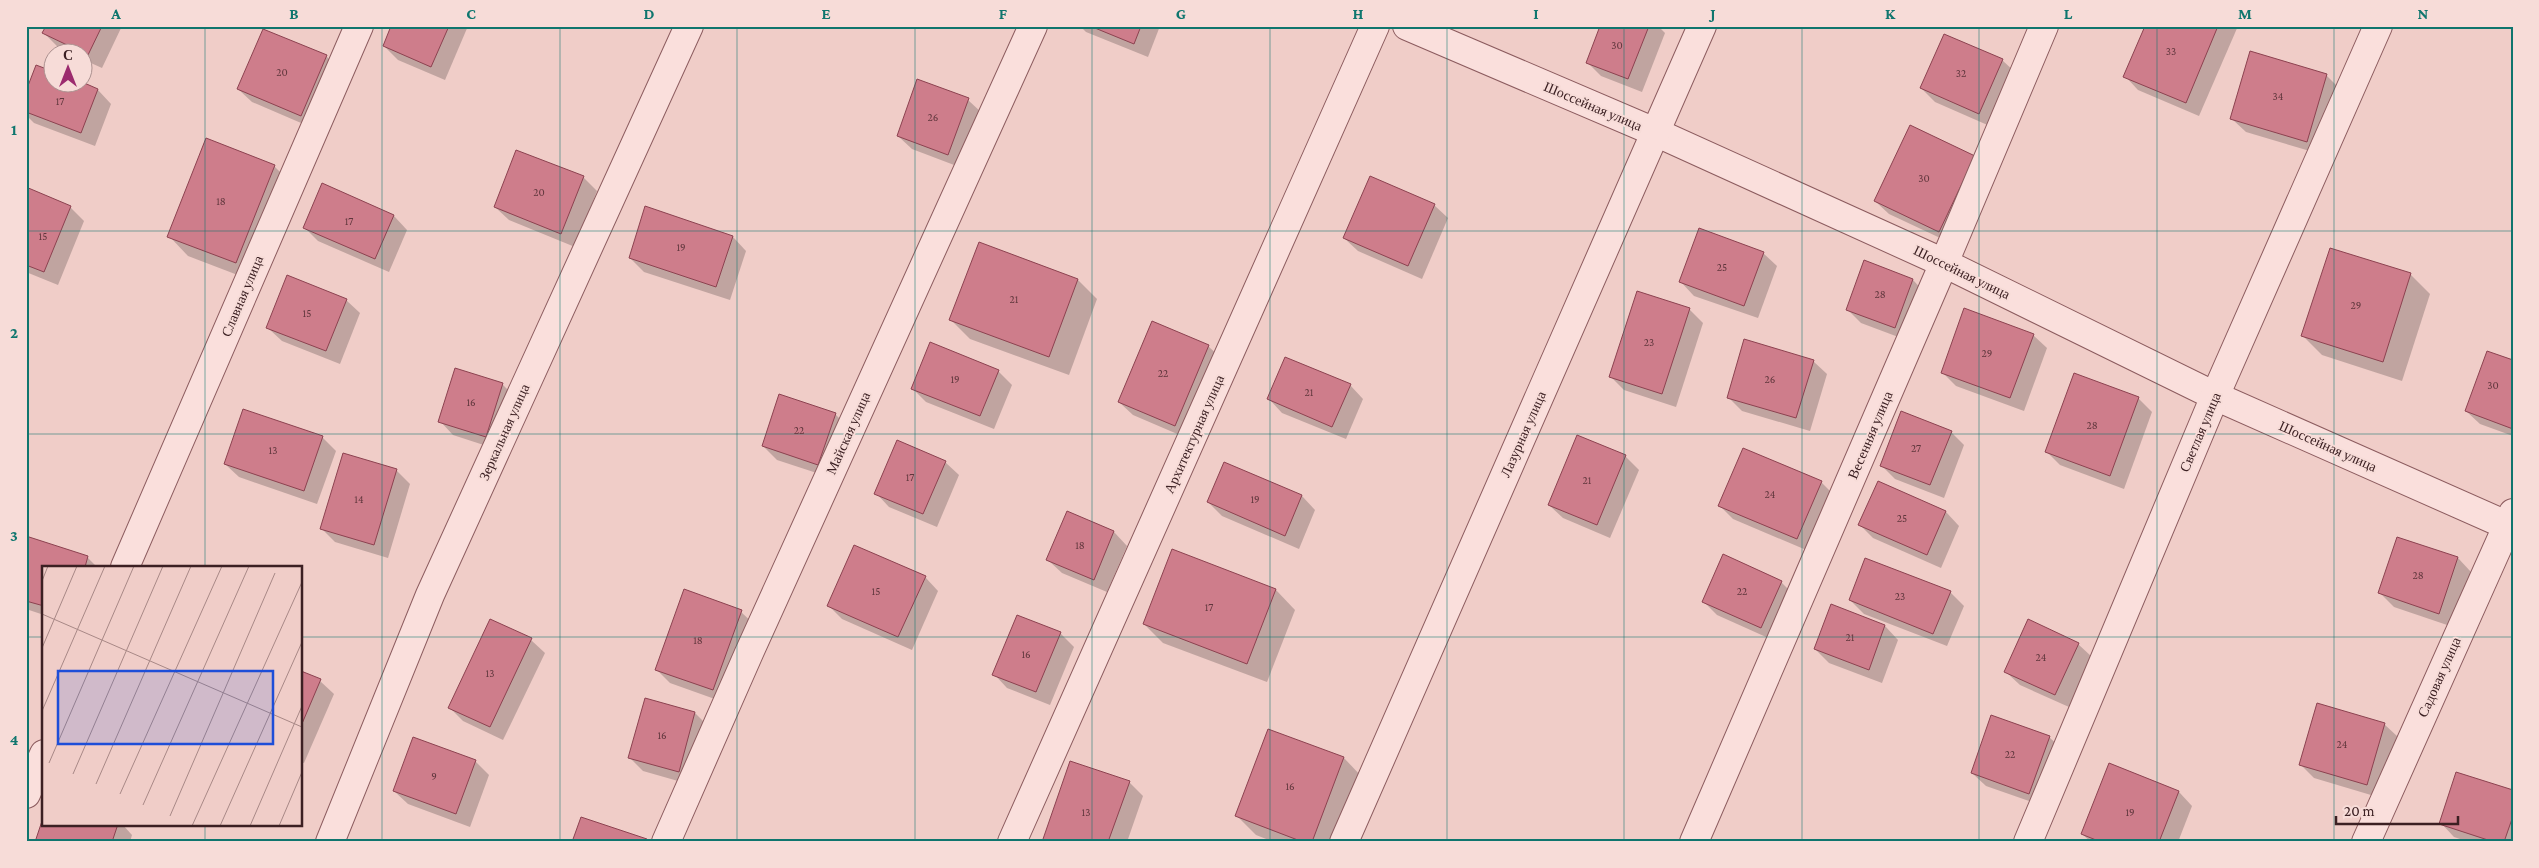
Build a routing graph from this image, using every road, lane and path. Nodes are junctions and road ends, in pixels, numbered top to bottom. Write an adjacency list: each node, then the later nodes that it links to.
1 (359, 26): 13 (street, Славная улица)
2 (689, 26): 16 (street, Зеркальная улица)
3 (1033, 26): 17 (street, Майская улица)
4 (1376, 26): 18 (street, Архитектурная улица)
5 (1407, 26): 9 (street, Шоссейная улица)
6 (1702, 26): 9 (street, Лазурная улица)
7 (2044, 26): 10 (street, Весенняя улица)
8 (2378, 26): 11 (street, Светлая улица)
9 (1655, 132): 10 (street, Шоссейная улица); 19 (street, Лазурная улица)
10 (1944, 263): 11 (street, Шоссейная улица); 20 (street, Весенняя улица)
11 (2215, 396): 12 (street, Шоссейная улица); 21 (street, Светлая улица)
12 (2511, 523): 22 (street, Садовая улица)
13 (125, 566)
14 (42, 758): 15 (street)
15 (26, 794)
16 (330, 842)
17 (666, 842)
18 (1012, 842)
19 (1344, 842)
20 (1694, 842)
21 (2028, 842)
22 (2366, 842)

